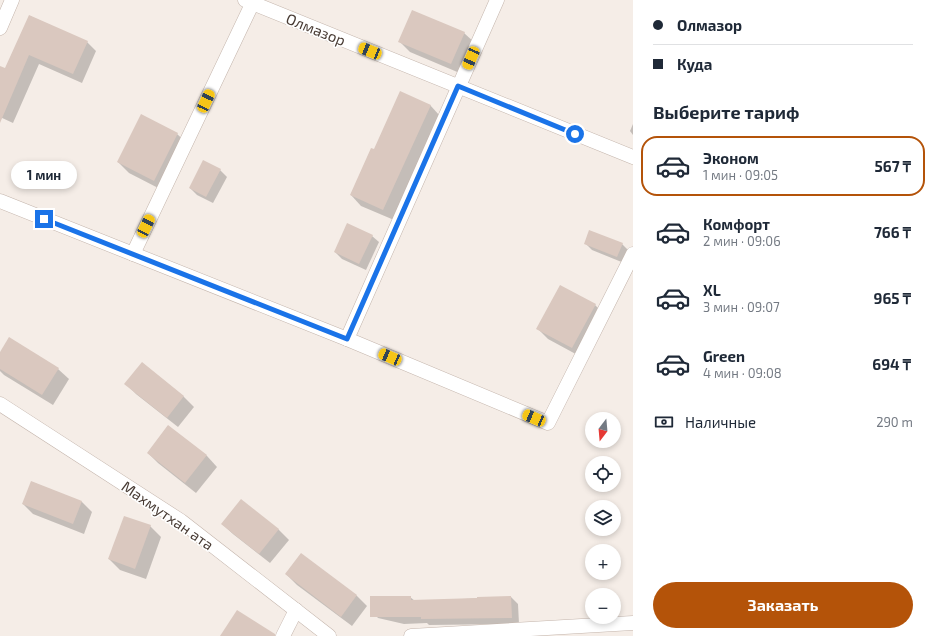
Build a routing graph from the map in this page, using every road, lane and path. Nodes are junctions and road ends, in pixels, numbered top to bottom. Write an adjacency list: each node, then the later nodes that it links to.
1 (12, 0): 4 (street)
2 (497, 0): 5 (street)
3 (250, 1): 5 (street, Олмазор); 8 (street)
4 (0, 28)
5 (458, 86): 6 (street, Олмазор); 10 (street)
6 (633, 157)
7 (0, 201): 8 (street)
8 (133, 254): 10 (street)
9 (633, 254): 10 (street)
10 (347, 339)
11 (0, 404): 12 (street, Махмутхан ата)
12 (296, 610): 14 (street); 15 (street, Махмутхан ата)
13 (633, 623): 16 (street)
14 (283, 636)
15 (329, 636)
16 (411, 636)

